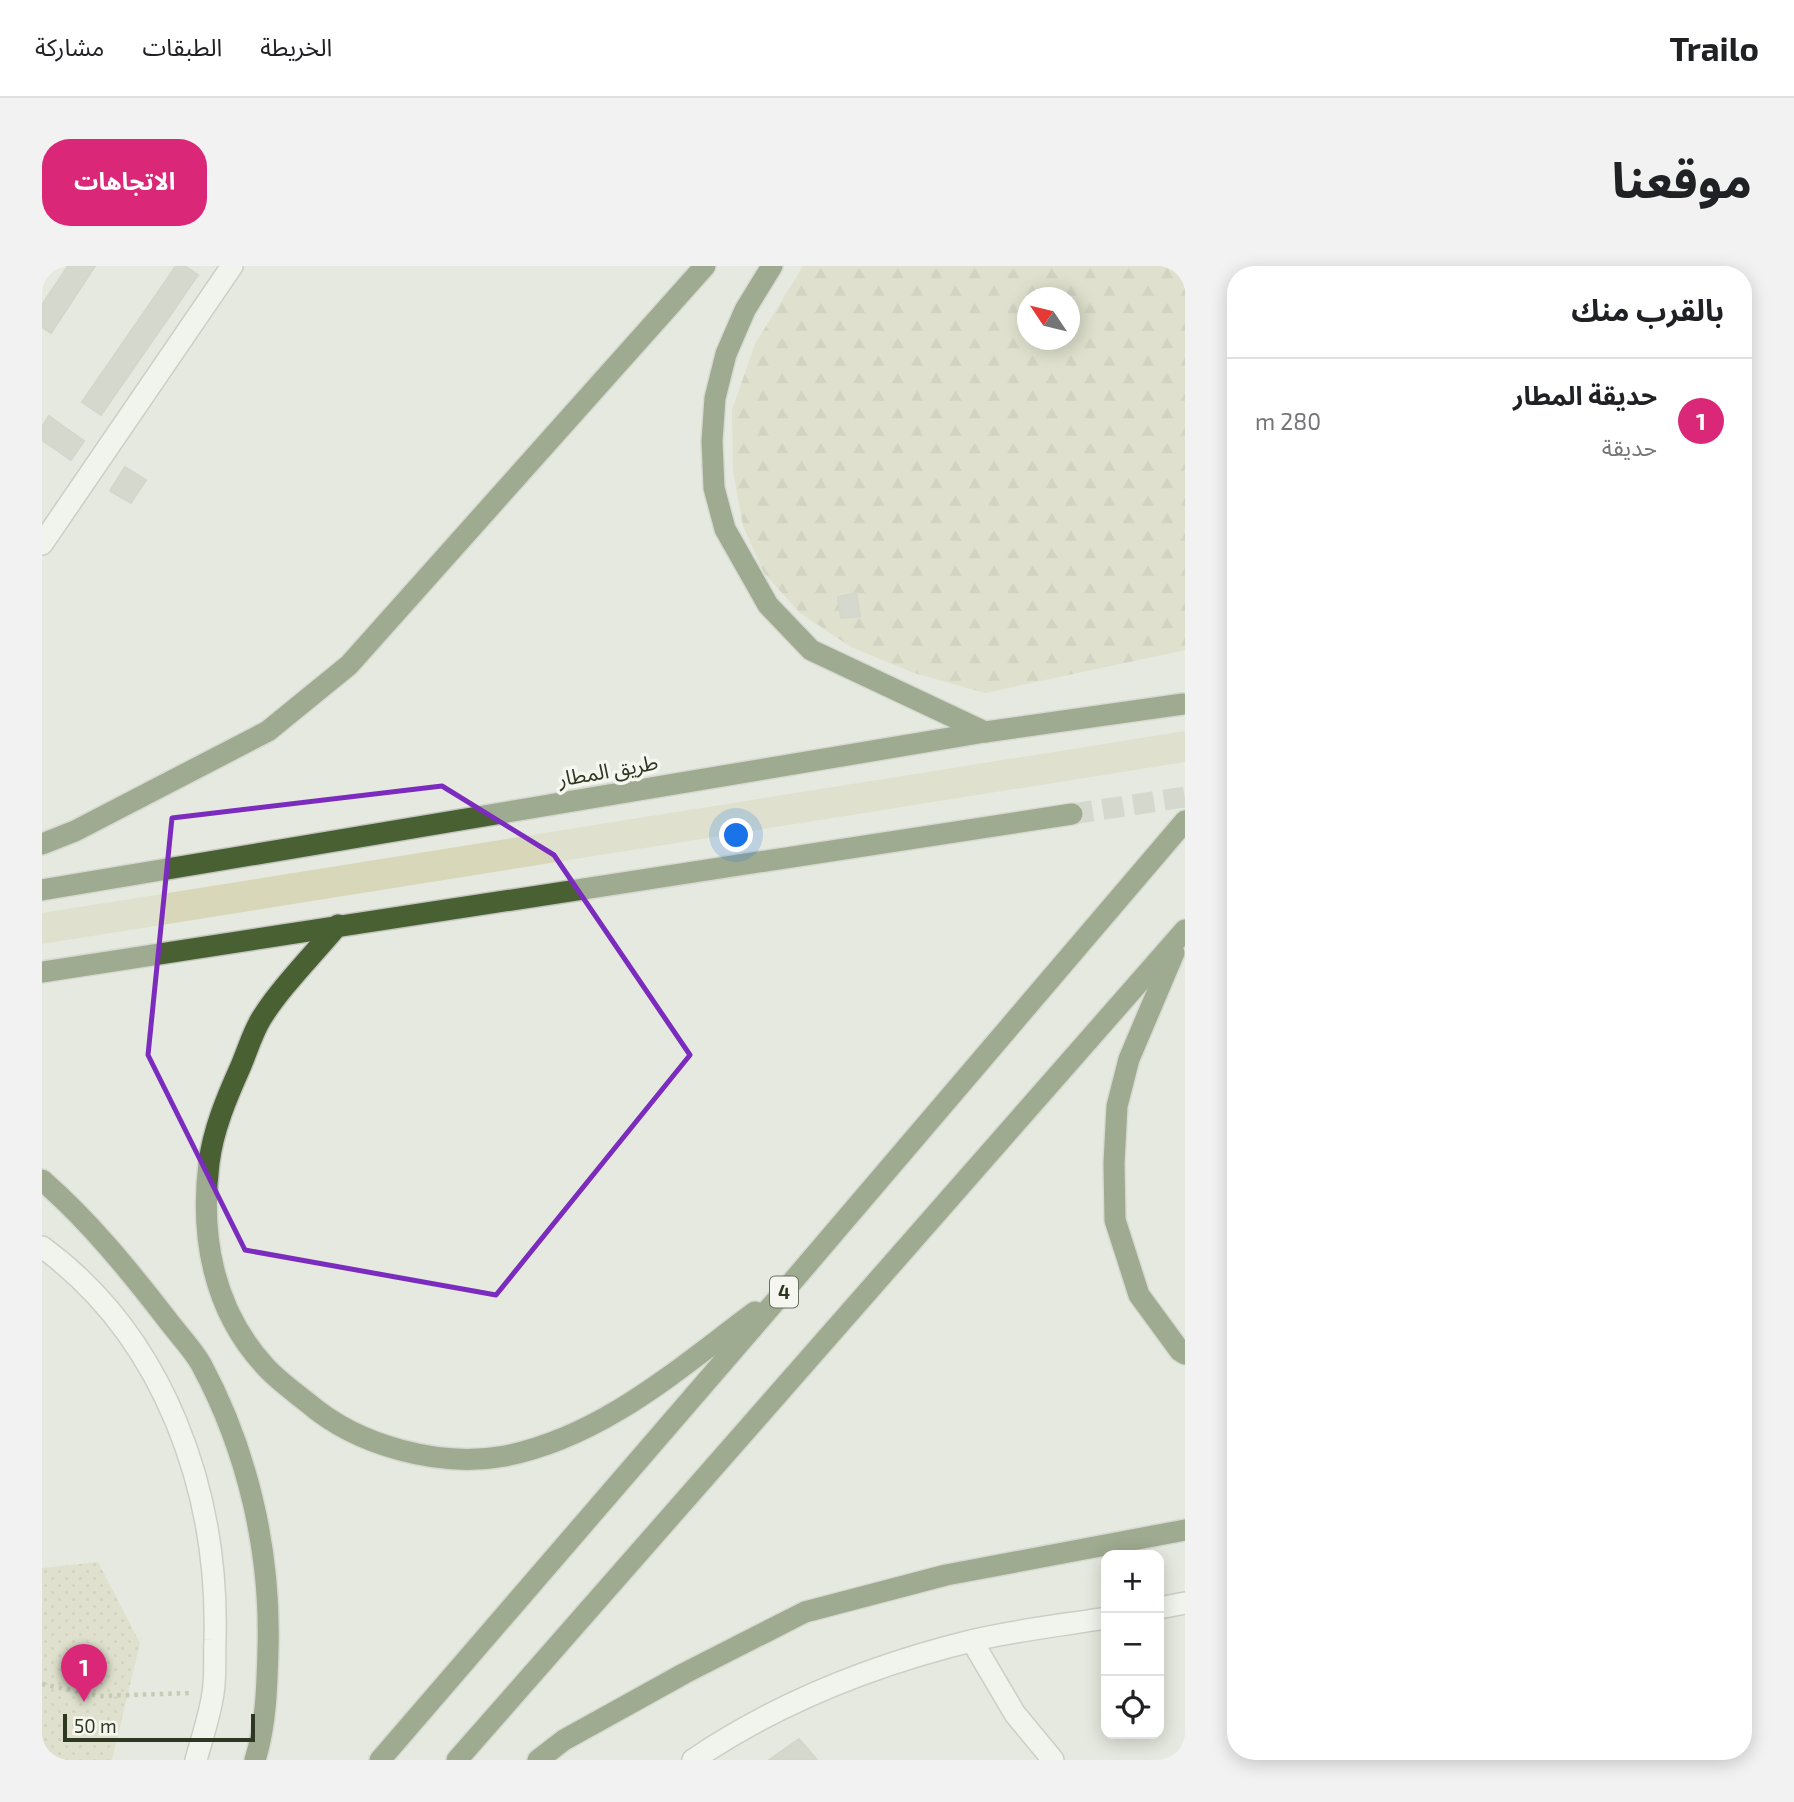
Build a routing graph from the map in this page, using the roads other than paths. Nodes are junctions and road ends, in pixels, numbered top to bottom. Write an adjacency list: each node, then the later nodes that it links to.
1 (232, 266): 4 (street)
2 (705, 266): 9 (highway)
3 (772, 266): 6 (highway)
4 (42, 544)
5 (1182, 704): 6 (highway, طريق المطار)
6 (985, 732): 10 (highway, طريق المطار)
7 (1072, 814): 11 (highway)
8 (1185, 821): 16 (highway, 4)
9 (42, 844)
10 (42, 890)
11 (338, 925): 13 (highway); 16 (highway)
12 (1184, 931): 17 (highway); 26 (highway)
13 (42, 972)
14 (42, 1180): 24 (highway)
15 (42, 1247): 23 (street)
16 (787, 1288): 25 (highway, 4)
17 (1185, 1354)
18 (1185, 1530): 27 (highway)
19 (1185, 1603): 20 (street)
20 (1164, 1607)
21 (1101, 1619): 22 (street)
22 (972, 1641): 28 (street); 29 (street)
23 (196, 1760)
24 (255, 1760)
25 (380, 1760)
26 (457, 1760)
27 (538, 1760)
28 (692, 1760)
29 (1054, 1760)

